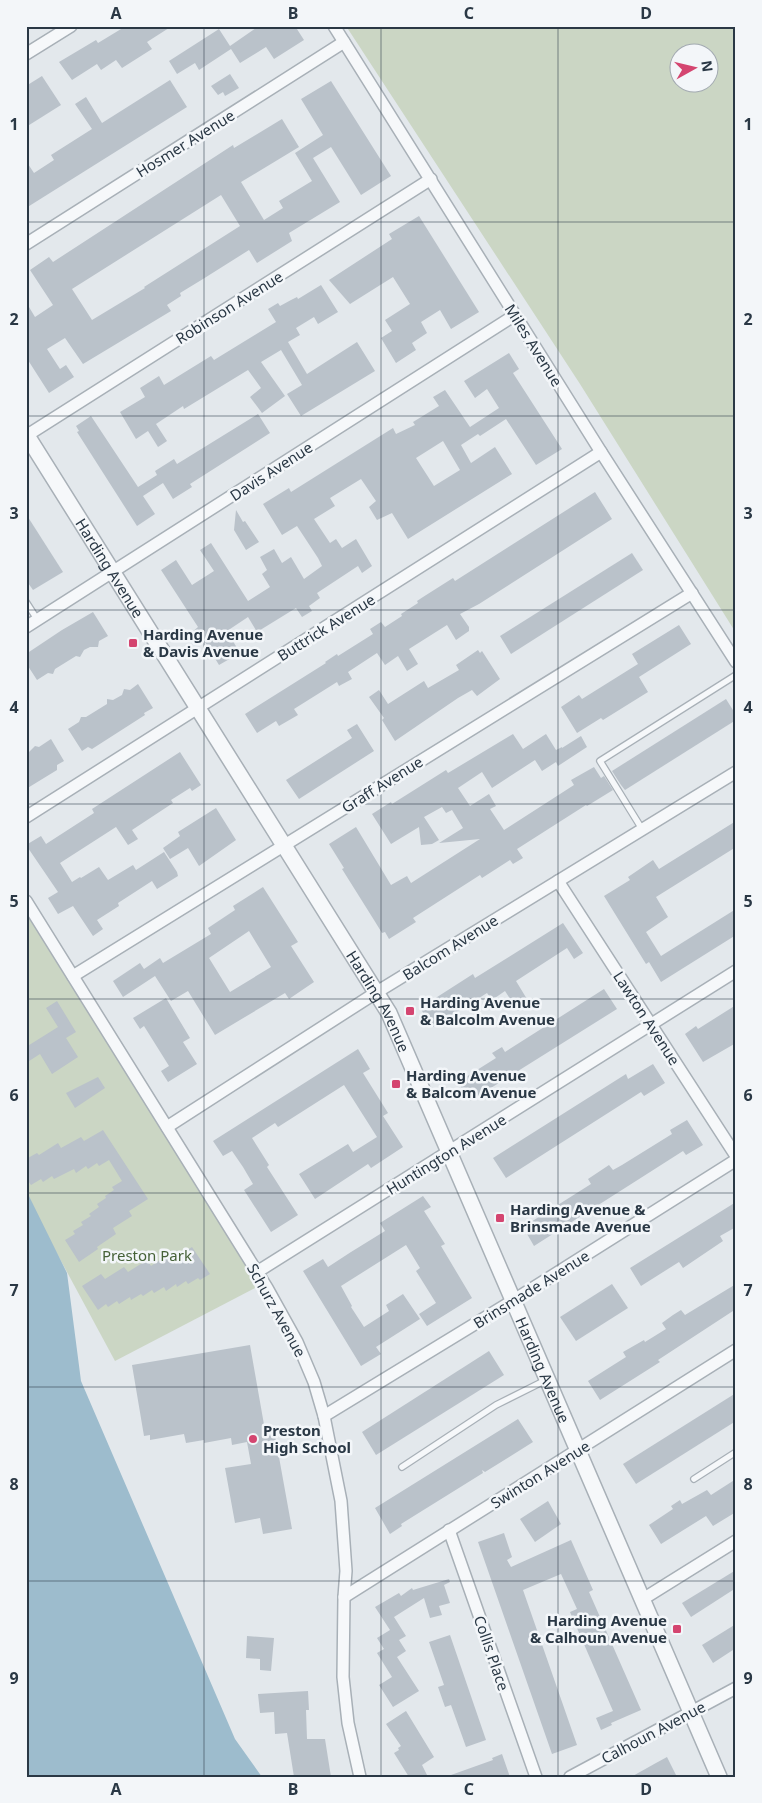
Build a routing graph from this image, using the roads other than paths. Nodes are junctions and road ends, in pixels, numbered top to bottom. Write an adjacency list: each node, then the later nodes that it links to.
1 (71, 26): 4 (street)
2 (334, 26): 3 (street, Miles Avenue)
3 (344, 42): 5 (street, Miles Avenue); 6 (street, Hosmer Avenue)
4 (26, 54)
5 (431, 179): 7 (street, Miles Avenue); 8 (street, Robinson Avenue)
6 (26, 244)
7 (515, 315): 9 (street, Miles Avenue); 10 (street, Davis Avenue)
8 (26, 435): 10 (street, Harding Avenue)
9 (601, 452): 11 (street, Miles Avenue); 17 (street, Buttrick Avenue)
10 (112, 572): 13 (street, Davis Avenue); 17 (street, Harding Avenue)
11 (692, 593): 15 (street, Miles Avenue); 21 (street, Graff Avenue)
12 (26, 602): 13 (lane)
13 (37, 620): 14 (street, Davis Avenue)
14 (26, 627)
15 (736, 662)
16 (736, 675): 20 (lane)
17 (198, 708): 19 (street, Buttrick Avenue); 21 (street, Harding Avenue)
18 (736, 772): 20 (street, Balcom Avenue)
19 (26, 817)
20 (642, 829): 22 (street, Balcom Avenue)
21 (284, 844): 25 (street, Graff Avenue); 26 (street, Harding Avenue)
22 (558, 881): 26 (street, Balcom Avenue); 27 (street, Lawton Avenue)
23 (26, 901): 25 (street, Schurz Avenue)
24 (736, 971): 27 (street, Huntington Avenue)
25 (73, 976): 28 (street, Schurz Avenue)
26 (377, 992): 28 (street, Balcom Avenue); 29 (street, Harding Avenue)
27 (652, 1024): 29 (street, Huntington Avenue); 30 (street, Lawton Avenue)
28 (167, 1126): 32 (street, Schurz Avenue)
29 (450, 1151): 32 (street, Huntington Avenue); 33 (street, Harding Avenue)
30 (736, 1156)
31 (736, 1160): 33 (street, Brinsmade Avenue)
32 (257, 1272): 36 (street, Schurz Avenue)
33 (514, 1300): 35 (street, Harding Avenue); 36 (street, Brinsmade Avenue)
34 (736, 1350): 37 (street, Swinton Avenue)
35 (548, 1379): 37 (street, Harding Avenue); 39 (lane)
36 (324, 1416): 43 (street, Schurz Avenue)
37 (578, 1450): 41 (street, Swinton Avenue); 44 (street, Harding Avenue)
38 (736, 1452): 40 (lane)
39 (402, 1467)
40 (694, 1479)
41 (449, 1530): 43 (street, Swinton Avenue); 48 (street, Collis Place)
42 (736, 1541): 44 (street)
43 (344, 1597): 47 (street, Schurz Avenue)
44 (642, 1599): 46 (street, Harding Avenue)
45 (736, 1688): 46 (street, Calhoun Avenue)
46 (691, 1712): 49 (street, Calhoun Avenue); 50 (street, Harding Avenue)
47 (360, 1777)
48 (536, 1777)
49 (570, 1777)
50 (719, 1777)

